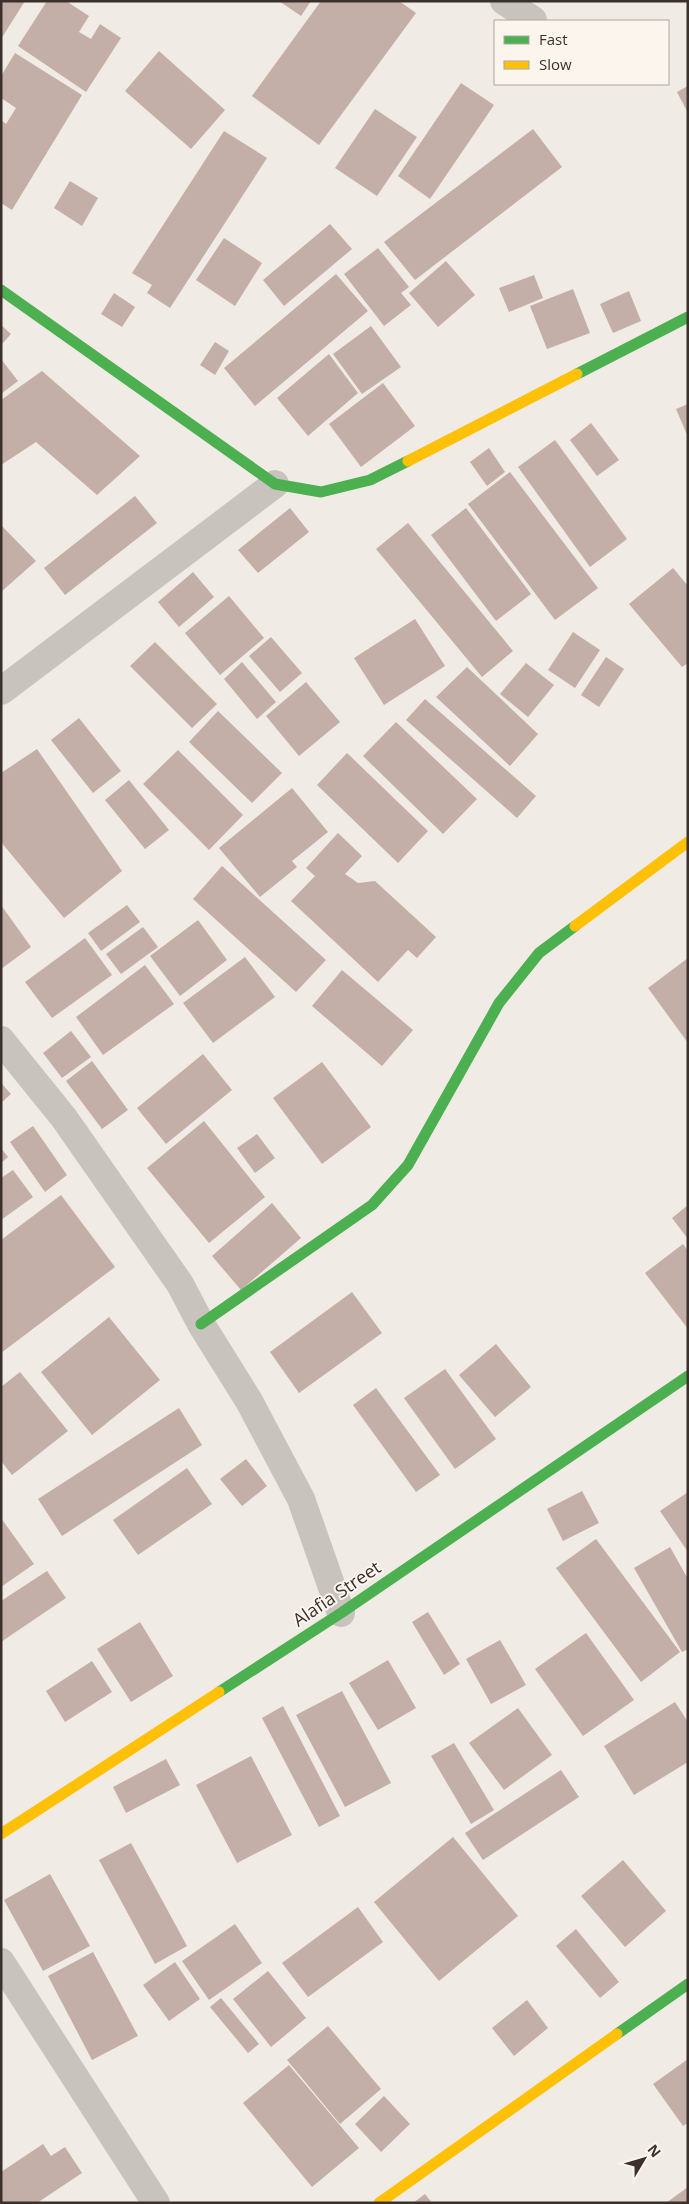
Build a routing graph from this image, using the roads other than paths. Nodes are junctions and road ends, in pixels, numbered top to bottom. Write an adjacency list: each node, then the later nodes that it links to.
1 (504, 1): 2 (street)
2 (533, 20)
3 (1, 290): 5 (street)
4 (688, 318): 5 (street)
5 (275, 484): 6 (street)
6 (1, 691)
7 (688, 842): 9 (street)
8 (1, 1040): 9 (street)
9 (201, 1324): 11 (street)
10 (688, 1376): 11 (street, Alafia Street)
11 (340, 1613): 12 (street, Alafia Street)
12 (1, 1834)
13 (1, 1962): 15 (street)
14 (688, 1984): 16 (street)
15 (156, 2203)
16 (379, 2203)

